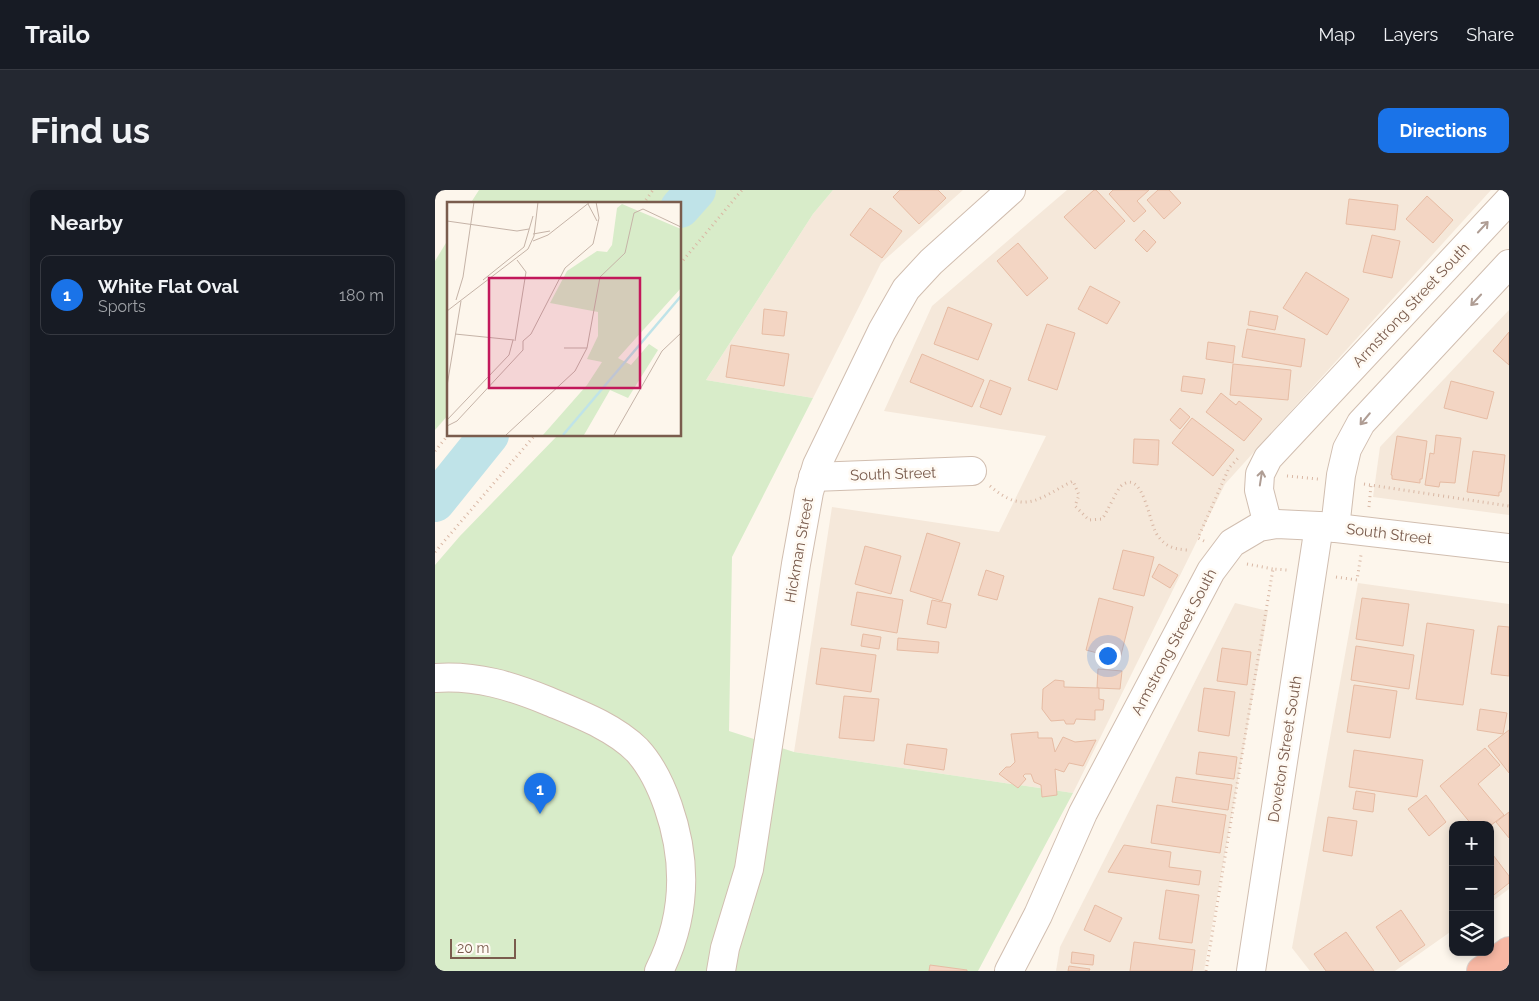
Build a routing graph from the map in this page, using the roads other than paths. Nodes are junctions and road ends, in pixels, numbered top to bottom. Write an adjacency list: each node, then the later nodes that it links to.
1 (1011, 190): 7 (street, Hickman Street)
2 (1509, 200): 4 (street, Armstrong Street South, one-way to 2)
3 (1509, 264): 5 (street, one-way to 5)
4 (1369, 350): 5 (street); 8 (street, Armstrong Street South, one-way to 4)
5 (1402, 378): 9 (street, one-way to 9)
6 (973, 471): 7 (street, South Street)
7 (813, 477): 14 (street, Hickman Street)
8 (1268, 525): 9 (street, South Street); 15 (street, Armstrong Street South)
9 (1327, 527): 10 (street, South Street); 16 (street, Doveton Street South)
10 (1509, 548)
11 (435, 678): 13 (street)
12 (1509, 951): 17 (highway)
13 (659, 971)
14 (721, 971)
15 (1009, 971)
16 (1251, 971)
17 (1481, 971)

